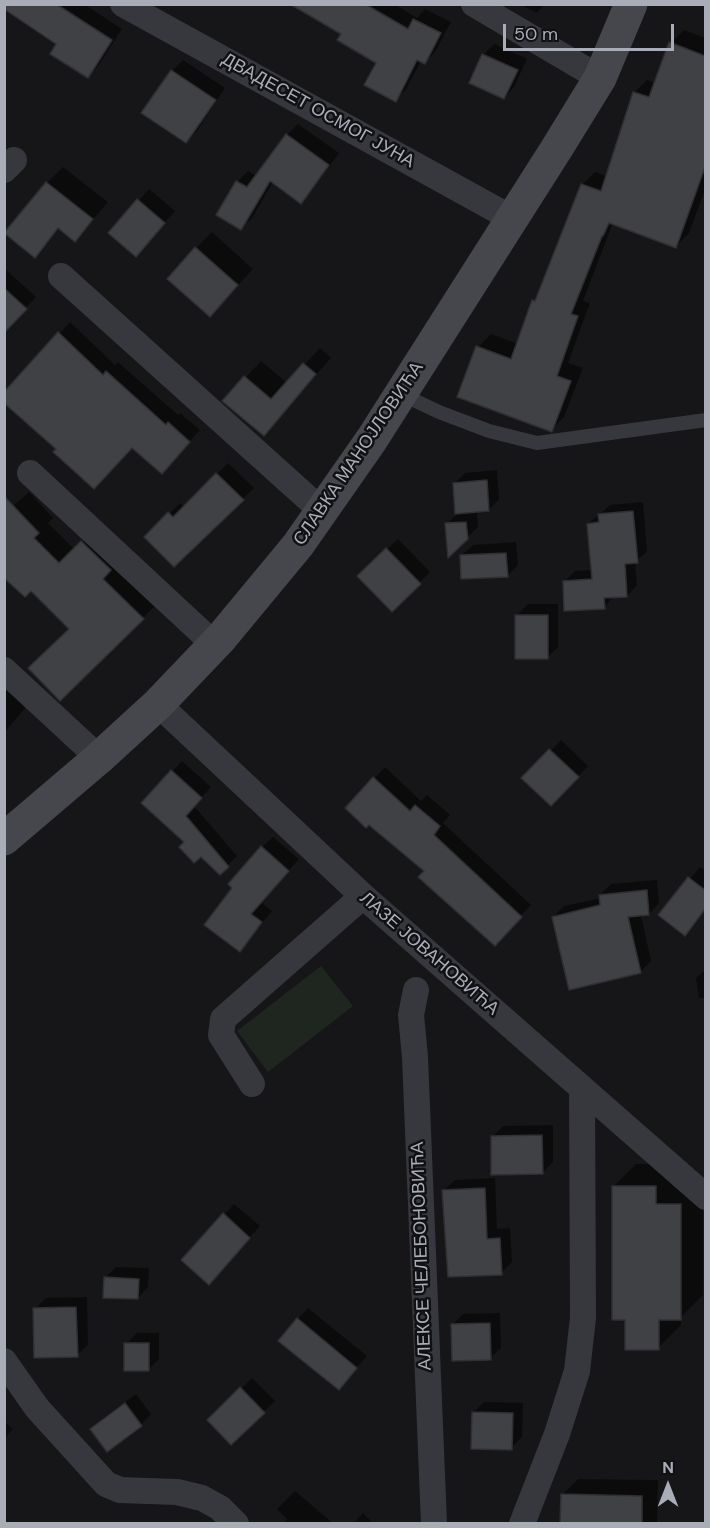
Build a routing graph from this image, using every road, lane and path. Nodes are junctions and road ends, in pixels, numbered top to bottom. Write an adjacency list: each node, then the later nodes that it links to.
1 (123, 4): 5 (street, ДВАДЕСЕТ ОСМОГ ЈУНА)
2 (474, 4): 4 (street)
3 (631, 4): 4 (main road, СЛАВКА МАНОЈЛОВИЋА)
4 (600, 78): 5 (main road, СЛАВКА МАНОЈЛОВИЋА)
5 (513, 219): 7 (main road, СЛАВКА МАНОЈЛОВИЋА)
6 (61, 276): 10 (street)
7 (401, 394): 8 (lane); 10 (main road, СЛАВКА МАНОЈЛОВИЋА)
8 (705, 420)
9 (30, 473): 11 (street)
10 (323, 512): 11 (main road, СЛАВКА МАНОЈЛОВИЋА)
11 (215, 645): 13 (main road, СЛАВКА МАНОЈЛОВИЋА)
12 (4, 670): 14 (street)
13 (158, 704): 14 (main road, СЛАВКА МАНОЈЛОВИЋА); 16 (street, ЛАЗЕ ЈОВАНОВИЋА)
14 (99, 758): 15 (main road, СЛАВКА МАНОЈЛОВИЋА)
15 (4, 839)
16 (363, 897): 18 (street); 19 (street, ЛАЗЕ ЈОВАНОВИЋА)
17 (416, 990): 23 (street, АЛЕКСЕ ЧЕЛЕБОНОВИЋА)
18 (252, 1084)
19 (582, 1089): 20 (street, ЛАЗЕ ЈОВАНОВИЋА); 24 (street)
20 (705, 1197)
21 (4, 1361): 22 (street)
22 (236, 1524)
23 (434, 1524)
24 (522, 1524)

